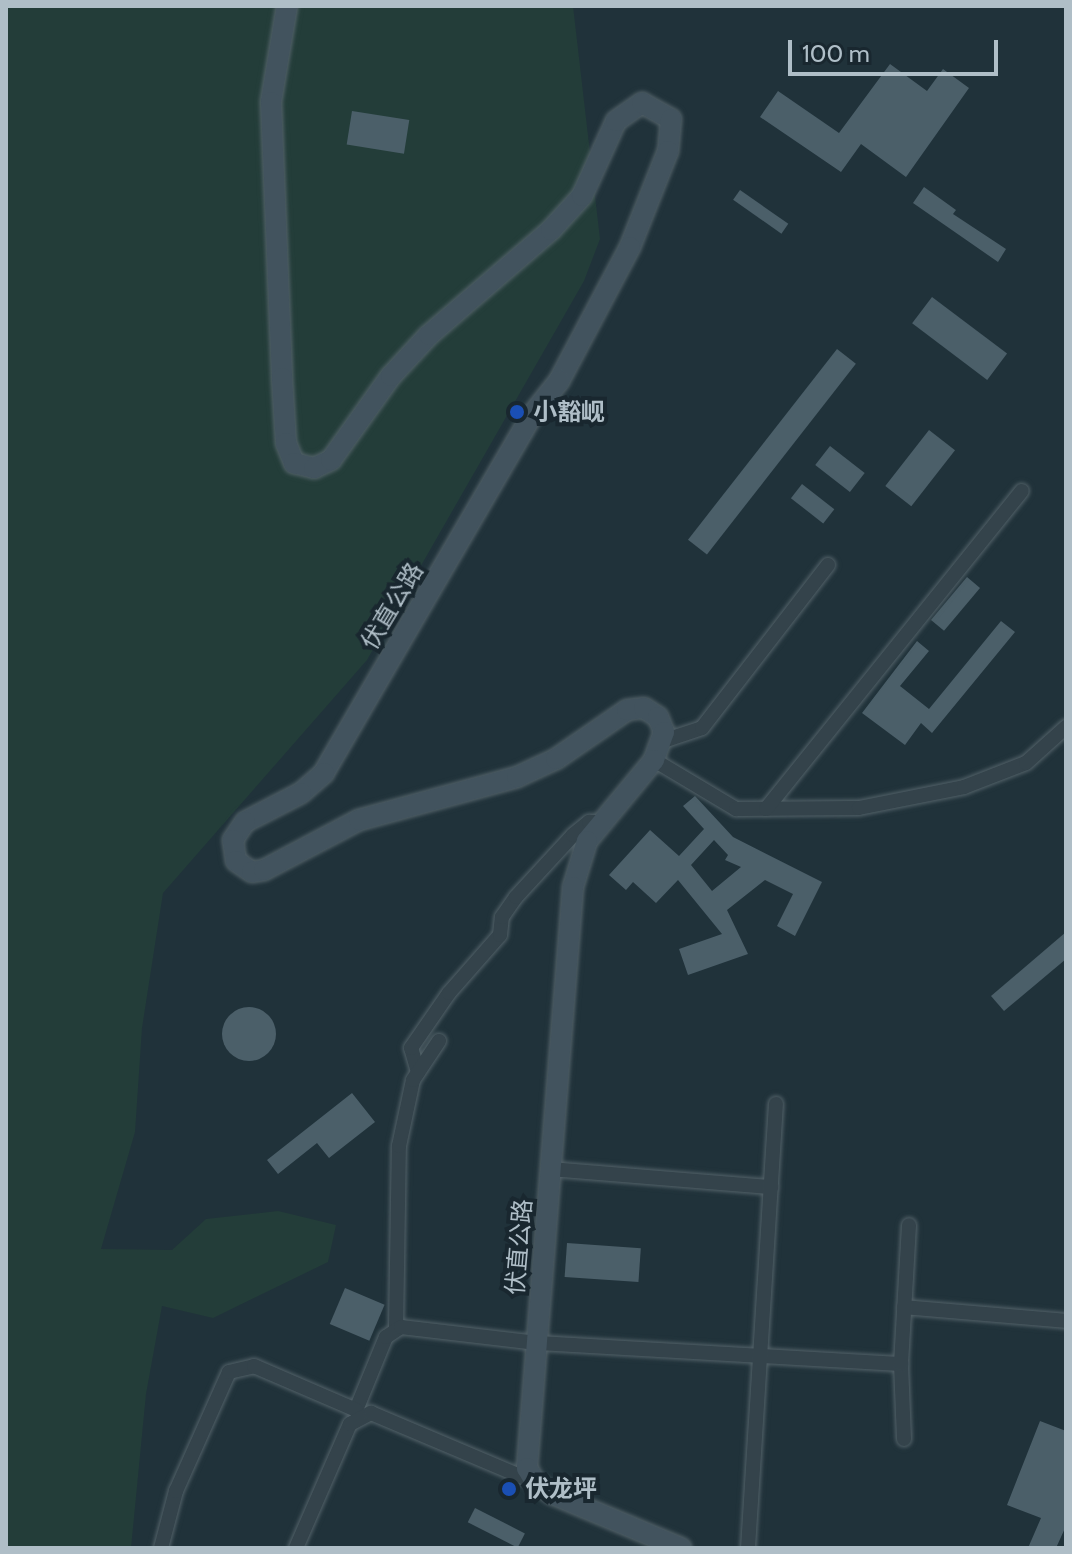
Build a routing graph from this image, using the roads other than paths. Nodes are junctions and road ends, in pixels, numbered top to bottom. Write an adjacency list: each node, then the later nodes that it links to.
1 (287, 6): 5 (main road, 伏直公路)
2 (1022, 491): 7 (street)
3 (828, 565): 5 (street)
4 (1066, 727): 7 (street)
5 (663, 741): 6 (main road, 伏直公路)
6 (654, 760): 7 (street); 8 (main road, 伏直公路)
7 (766, 809)
8 (603, 822): 10 (street); 12 (main road, 伏直公路)
9 (439, 1041): 10 (street)
10 (418, 1072): 17 (street)
11 (776, 1104): 13 (street)
12 (551, 1169): 13 (street); 18 (main road, 伏直公路)
13 (771, 1187): 19 (street)
14 (909, 1225): 15 (street)
15 (904, 1307): 16 (street); 20 (street)
16 (1066, 1321)
17 (396, 1329): 18 (street); 21 (street)
18 (537, 1343): 19 (street); 23 (main road, 伏直公路)
19 (760, 1356): 20 (street); 27 (street)
20 (901, 1364): 22 (street)
21 (358, 1413): 23 (street); 24 (street); 25 (street)
22 (904, 1439)
23 (535, 1482): 26 (main road)
24 (161, 1548)
25 (296, 1548)
26 (681, 1548)
27 (748, 1548)

